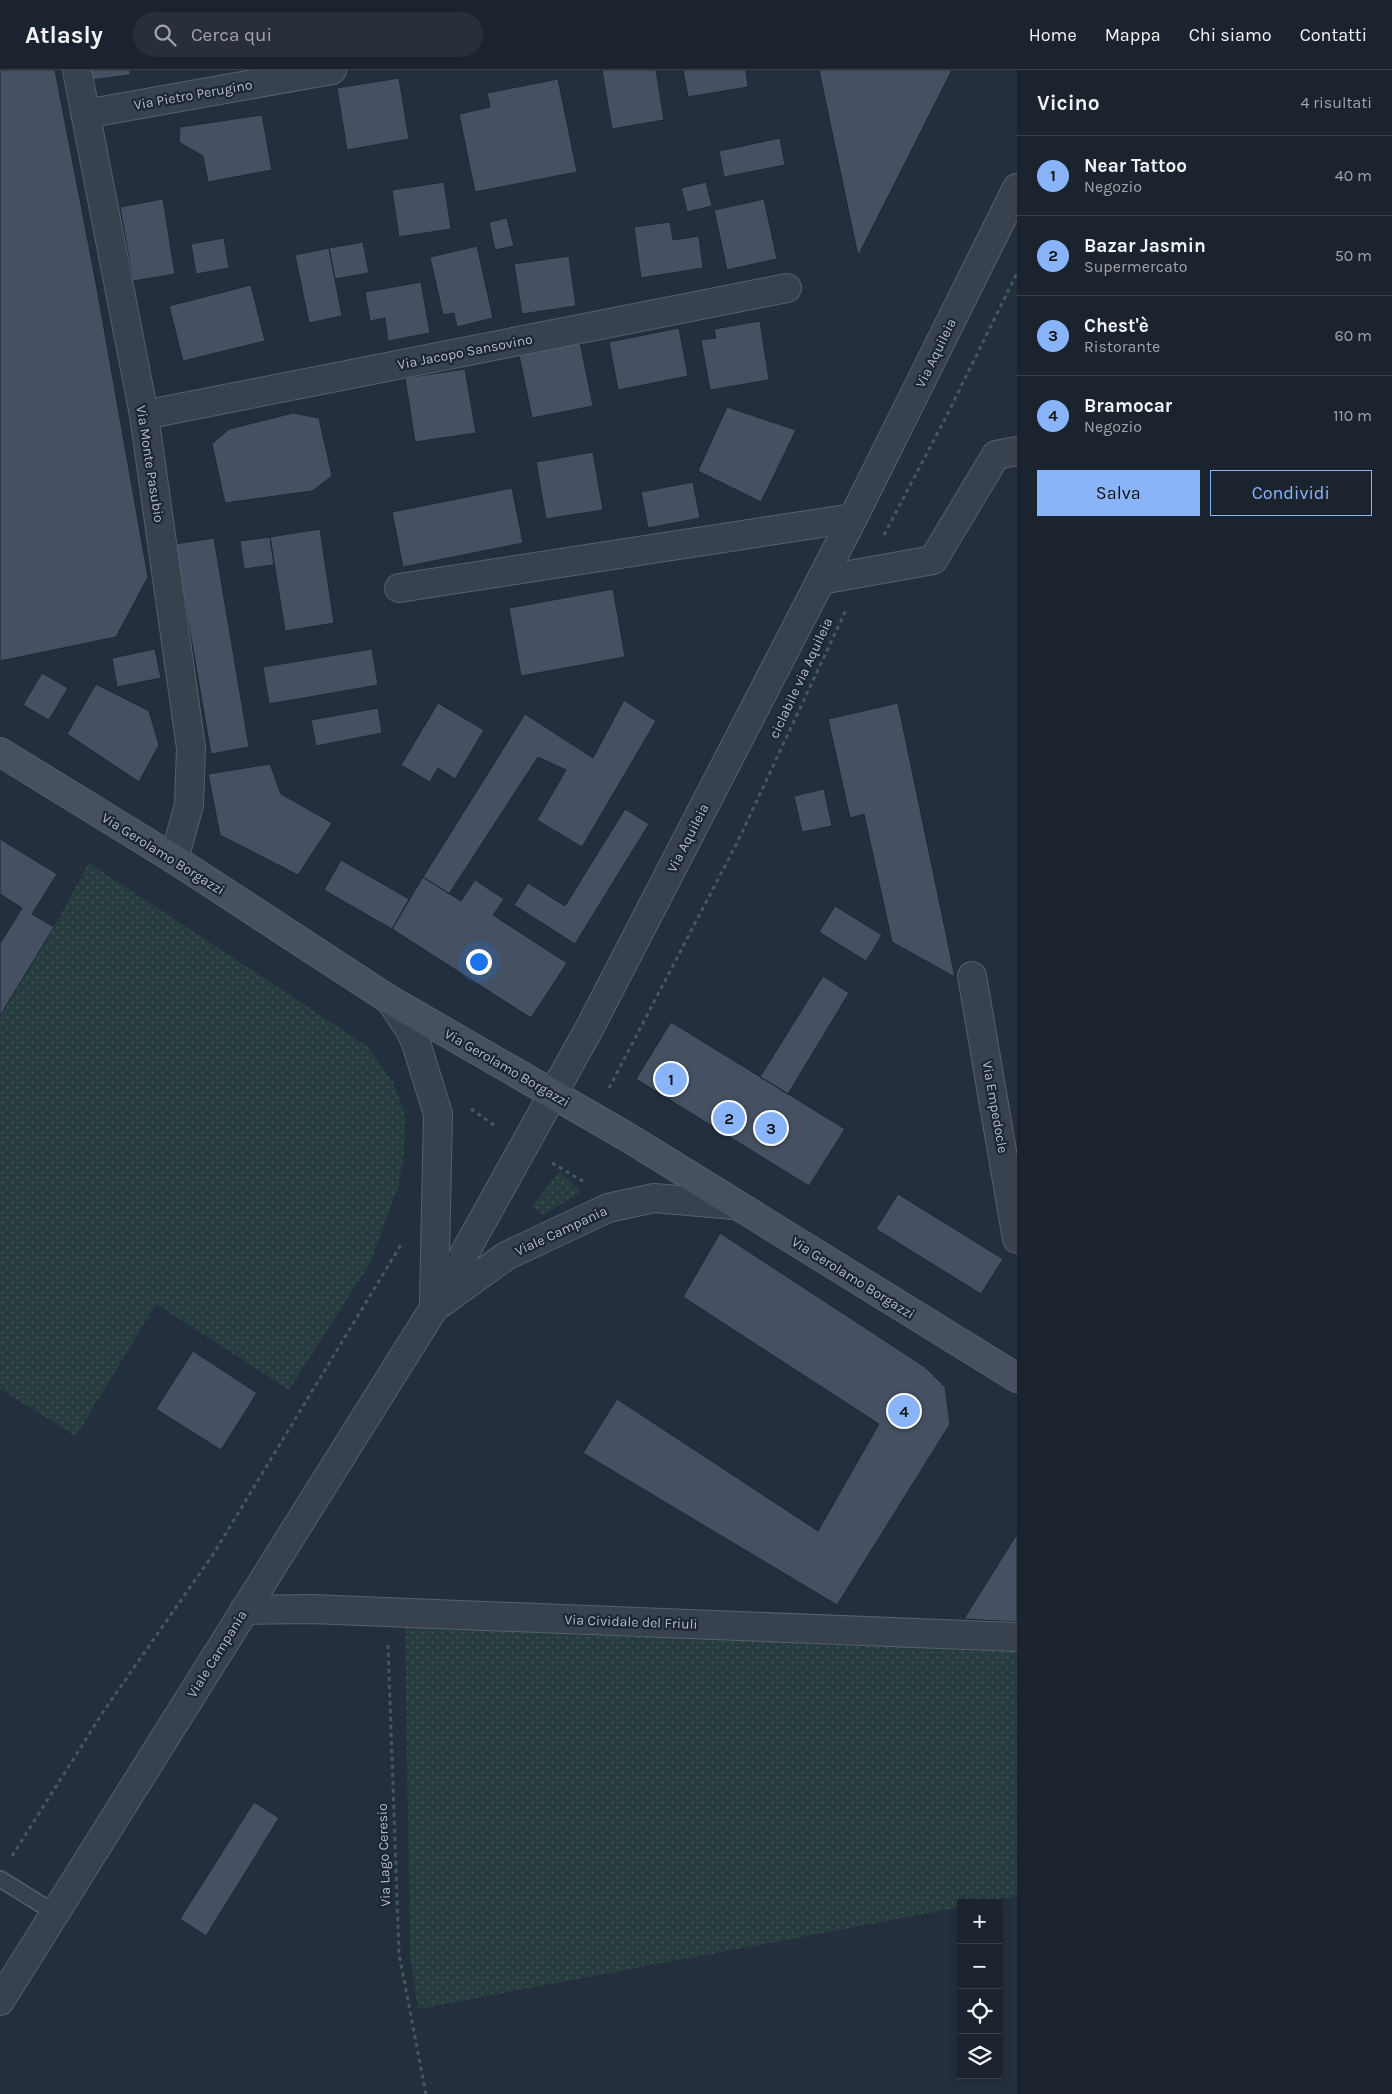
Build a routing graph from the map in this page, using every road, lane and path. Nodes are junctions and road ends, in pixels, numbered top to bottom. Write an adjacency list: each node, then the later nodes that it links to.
1 (77, 70): 3 (street, Via Monte Pasubio)
2 (332, 70): 3 (street, Via Pietro Perugino)
3 (85, 114): 7 (street, Via Monte Pasubio)
4 (1017, 188): 9 (street, Via Aquileia)
5 (1017, 273): 10 (path, ciclabile via Aquileia)
6 (787, 288): 7 (street, Via Jacopo Sansovino)
7 (144, 415): 14 (street, Via Monte Pasubio)
8 (1017, 451): 10 (street)
9 (853, 518): 11 (street, Via Aquileia); 12 (street)
10 (865, 573): 11 (street); 17 (path, ciclabile via Aquileia)
11 (821, 580): 18 (street, Via Aquileia)
12 (400, 588)
13 (0, 752): 14 (main road, Via Gerolamo Borgazzi)
14 (174, 859): 16 (main road, Via Gerolamo Borgazzi)
15 (972, 976): 21 (street, Via Empedocle)
16 (390, 1000): 18 (main road, Via Gerolamo Borgazzi); 22 (street)
17 (606, 1094)
18 (552, 1095): 19 (main road, Via Gerolamo Borgazzi); 22 (street, Viale Campania)
19 (734, 1205): 22 (street, Viale Campania); 23 (main road, Via Gerolamo Borgazzi)
20 (407, 1235): 27 (path)
21 (1017, 1239)
22 (434, 1308): 24 (street, Viale Campania)
23 (1017, 1378)
24 (244, 1610): 25 (street, Via Cividale del Friuli); 29 (street, Viale Campania)
25 (386, 1612): 26 (street, Via Cividale del Friuli); 31 (path, Via Lago Ceresio)
26 (1017, 1637)
27 (10, 1859)
28 (0, 1879): 29 (lane)
29 (54, 1913): 30 (street, Viale Campania)
30 (0, 2001)
31 (426, 2094)

